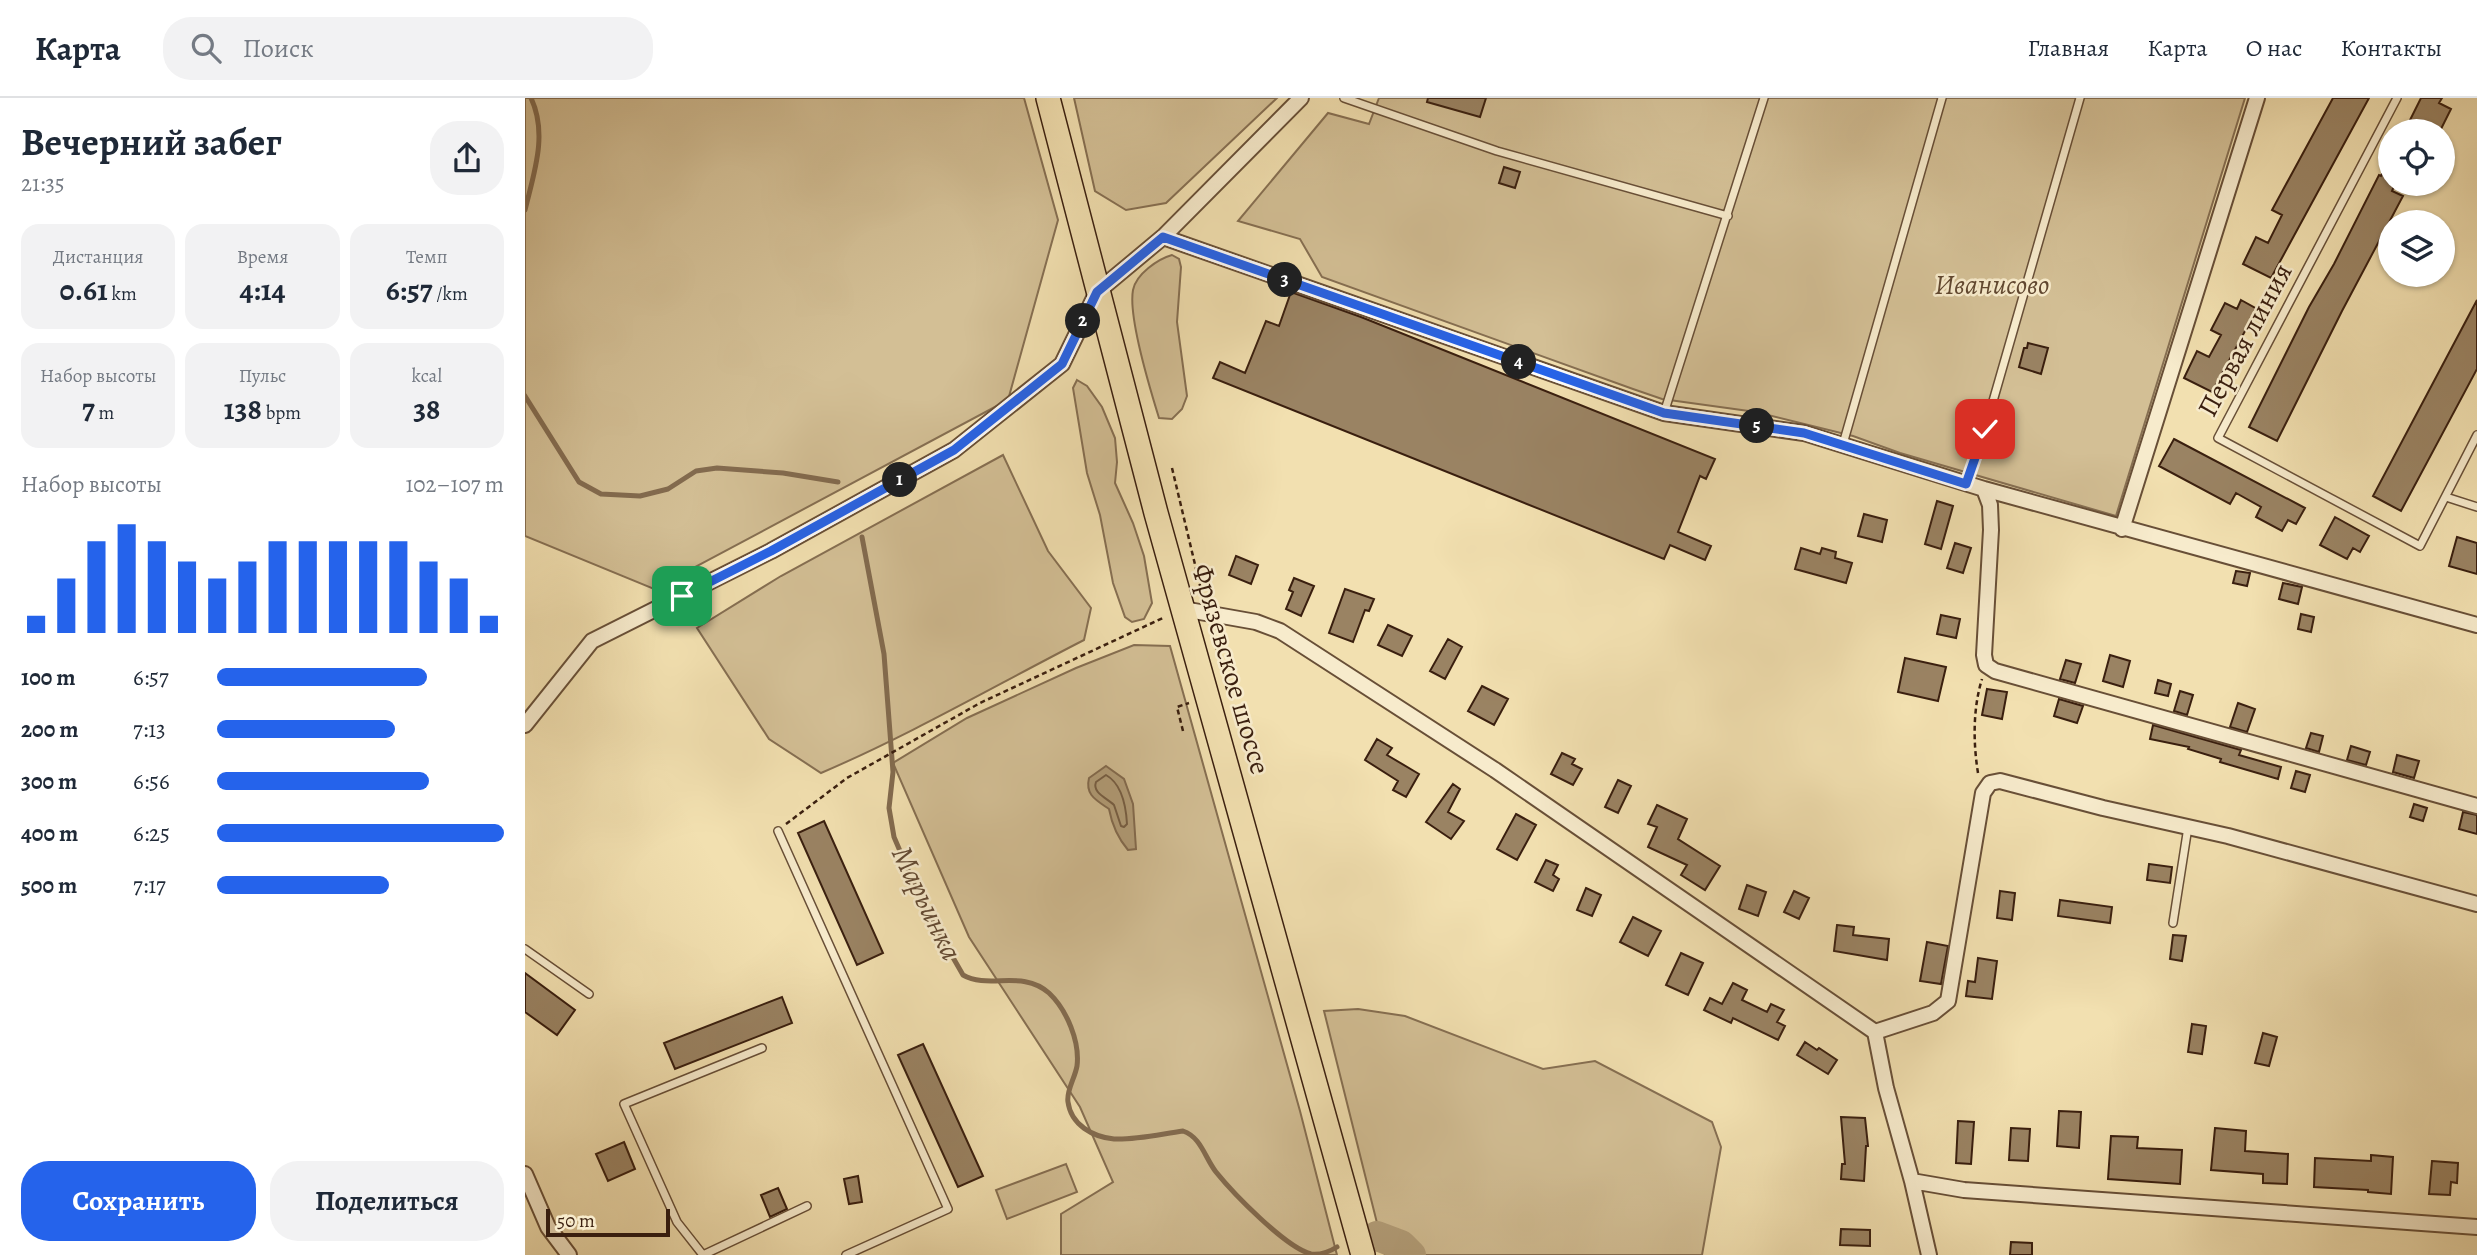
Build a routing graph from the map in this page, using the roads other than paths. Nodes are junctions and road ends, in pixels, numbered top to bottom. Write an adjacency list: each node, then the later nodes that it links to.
1 (1048, 98): 11 (highway, Фрязевское шоссе)
2 (1301, 98): 10 (street)
3 (1344, 98): 9 (lane)
4 (1765, 98): 9 (lane)
5 (1942, 98): 14 (lane)
6 (2080, 98): 15 (lane)
7 (2257, 98): 19 (street)
8 (2397, 98): 17 (lane, Первая линия)
9 (1728, 216): 12 (lane)
10 (1163, 237): 11 (street); 12 (street)
11 (1097, 292): 20 (highway, Фрязевское шоссе); 22 (street)
12 (1664, 413): 14 (street)
13 (2477, 435): 17 (lane, Первая линия)
14 (1843, 444): 15 (street)
15 (1966, 484): 16 (street)
16 (1983, 489): 19 (street); 23 (street)
17 (2446, 497): 18 (lane)
18 (2477, 507)
19 (2122, 528): 21 (street)
20 (1174, 613): 30 (street); 38 (highway, Фрязевское шоссе)
21 (2477, 625)
22 (525, 725)
23 (2477, 806)
24 (2188, 827): 26 (street); 27 (lane); 30 (street)
25 (778, 831): 37 (lane)
26 (2477, 904)
27 (2173, 923)
28 (525, 949): 29 (lane)
29 (589, 994)
30 (1875, 1032): 33 (street)
31 (762, 1048): 34 (lane)
32 (525, 1174): 36 (street)
33 (1912, 1181): 35 (street); 39 (street)
34 (807, 1206)
35 (2477, 1227)
36 (569, 1255)
37 (846, 1255)
38 (1363, 1255)
39 (1929, 1255)

